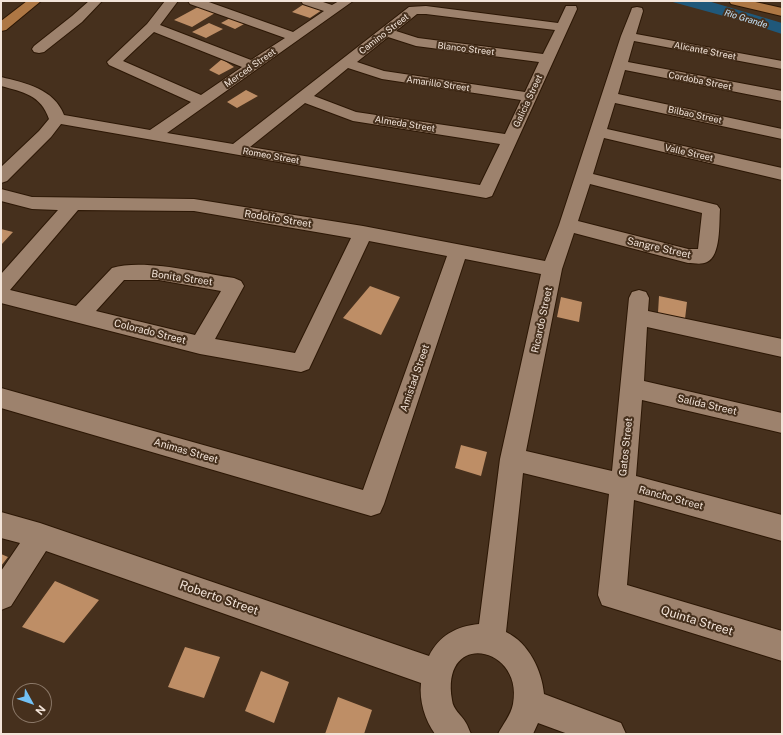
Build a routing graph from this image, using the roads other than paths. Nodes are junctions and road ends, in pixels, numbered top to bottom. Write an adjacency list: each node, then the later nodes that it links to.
1 (17, 1): 13 (main road)
2 (35, 1): 14 (main road)
3 (96, 1): 20 (street)
4 (172, 1): 15 (street)
5 (194, 1): 19 (street)
6 (307, 1): 9 (street)
7 (347, 1): 9 (street, Merced Street)
8 (735, 1): 12 (main road)
9 (334, 10): 19 (street, Merced Street)
10 (571, 10): 16 (street, Galicia Street)
11 (637, 11): 18 (street, Ricardo Street)
12 (782, 12)
13 (1, 13)
14 (1, 27)
15 (152, 27): 25 (street); 31 (street)
16 (562, 27): 17 (street, Camino Street); 21 (street, Galicia Street)
17 (386, 32): 21 (street, Blanco Street); 22 (street, Camino Street)
18 (628, 36): 23 (street, Ricardo Street); 24 (street, Alicante Street)
19 (295, 37): 25 (street, Merced Street)
20 (39, 49)
21 (547, 59): 29 (street, Galicia Street)
22 (347, 63): 27 (street, Camino Street); 29 (street, Amarillo Street)
23 (619, 65): 28 (street, Cordoba Street); 30 (street, Ricardo Street)
24 (782, 65)
25 (253, 66): 31 (street, Merced Street)
26 (1, 81): 32 (street)
27 (304, 96): 36 (street, Almeda Street); 37 (street, Camino Street)
28 (782, 96)
29 (530, 97): 36 (street, Galicia Street)
30 (609, 97): 33 (street, Ricardo Street); 34 (street, Bilbao Street)
31 (202, 101): 35 (street, Merced Street)
32 (57, 119): 35 (street, Romeo Street); 39 (street)
33 (597, 132): 38 (street, Valle Street); 40 (street, Ricardo Street)
34 (782, 134)
35 (154, 135): 37 (street, Romeo Street)
36 (510, 140): 41 (street, Galicia Street)
37 (236, 150): 41 (street, Romeo Street)
38 (782, 174)
39 (1, 177)
40 (583, 177): 44 (street, Ricardo Street); 44 (street, Sangre Street)
41 (486, 192)
42 (1, 196): 43 (street, Rodolfo Street)
43 (73, 204): 45 (street, Rodolfo Street); 48 (street)
44 (568, 225): 47 (street, Ricardo Street)
45 (363, 233): 46 (street, Rodolfo Street); 51 (street, Colorado Street)
46 (458, 251): 47 (street, Rodolfo Street); 58 (street, Amistad Street)
47 (552, 269): 56 (street, Ricardo Street)
48 (1, 287)
49 (1, 295): 50 (street, Colorado Street)
50 (80, 315): 51 (street, Colorado Street); 51 (street, Bonita Street)
51 (200, 344)
52 (782, 348): 53 (street, Gatos Street)
53 (632, 388): 55 (street, Salida Street); 57 (street, Gatos Street)
54 (1, 398): 58 (street, Animas Street)
55 (782, 423)
56 (512, 459): 57 (street, Rancho Street); 64 (street, Ricardo Street)
57 (623, 485): 60 (street, Rancho Street); 62 (street, Gatos Street)
58 (371, 504)
59 (1, 525): 61 (street, Roberto Street)
60 (782, 528)
61 (40, 536): 63 (street); 66 (street, Roberto Street)
62 (612, 595): 65 (street, Quinta Street)
63 (1, 596)
64 (491, 640): 66 (street); 67 (street)
65 (782, 646)
66 (436, 674): 68 (street)
67 (529, 704): 69 (street); 70 (street)
68 (456, 734)
69 (514, 734)
70 (610, 734)

